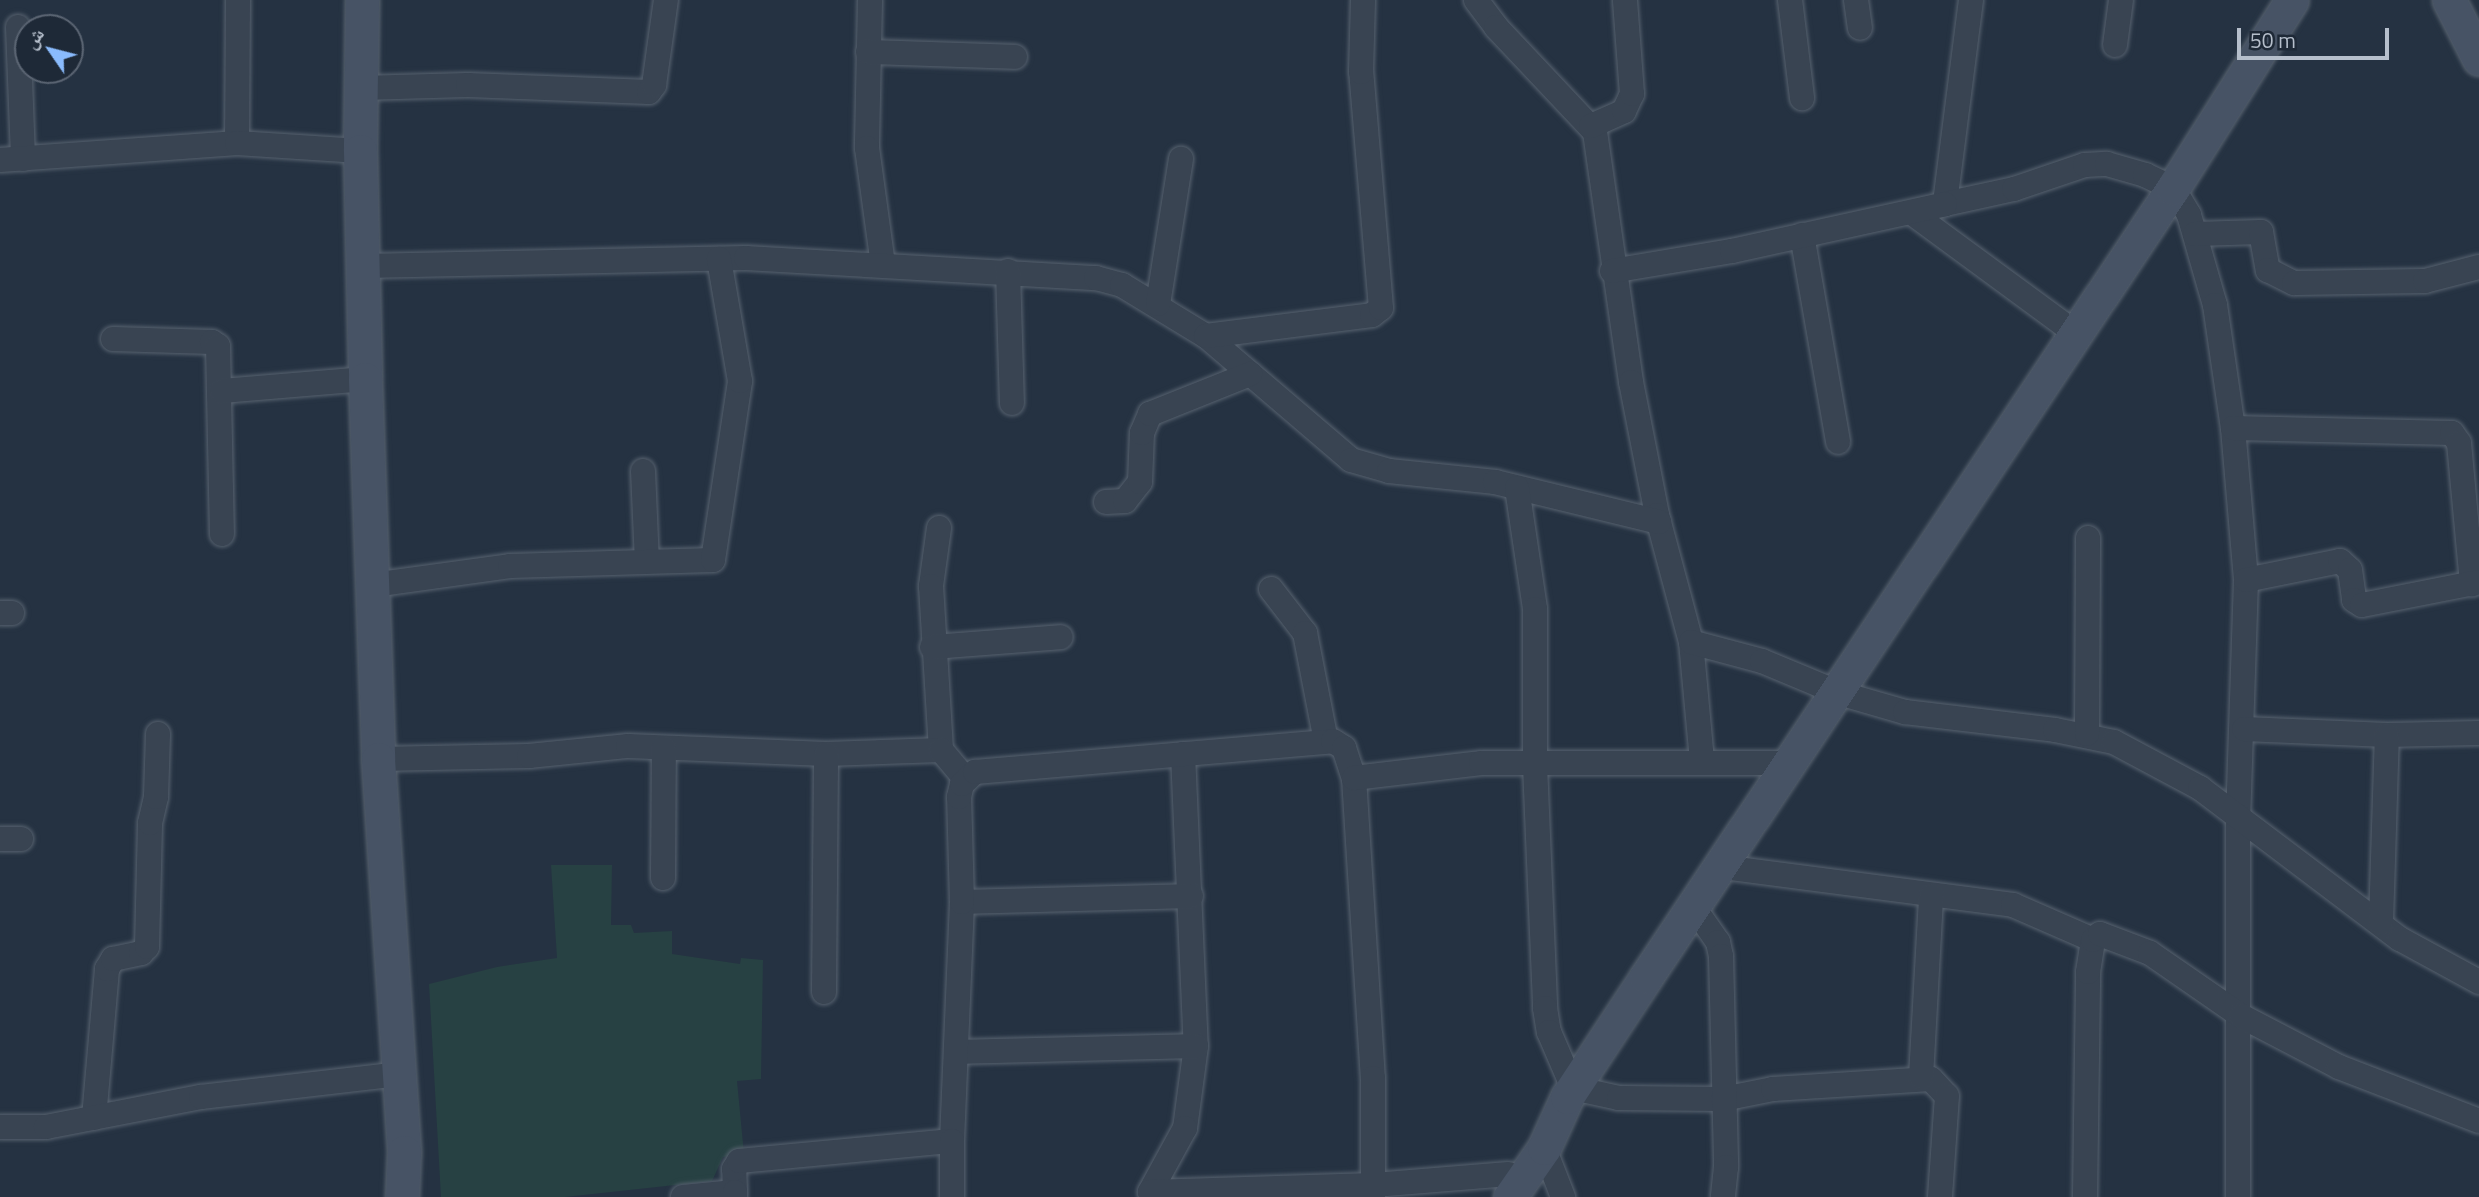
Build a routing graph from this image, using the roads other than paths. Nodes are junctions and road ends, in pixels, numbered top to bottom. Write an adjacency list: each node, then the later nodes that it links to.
1 (238, 0): 23 (street)
2 (362, 0): 20 (main road)
3 (666, 0): 20 (street)
4 (870, 0): 16 (street)
5 (1363, 0): 40 (street)
6 (1476, 0): 22 (street)
7 (1625, 0): 22 (street)
8 (1790, 0): 21 (street)
9 (1856, 0): 14 (street)
10 (1971, 0): 28 (street)
11 (2121, 0): 15 (street)
12 (2292, 0): 27 (main road)
13 (2449, 0): 18 (main road)
14 (1860, 28)
15 (2115, 46)
16 (868, 52): 17 (street); 33 (street)
17 (1014, 57)
18 (2479, 59)
19 (15, 84): 26 (street)
20 (362, 88): 24 (main road)
21 (1802, 98)
22 (1591, 127): 37 (street)
23 (237, 143): 24 (street); 26 (street)
24 (359, 151): 34 (main road)
25 (1181, 159): 38 (street)
26 (12, 160)
27 (2173, 188): 28 (street); 30 (street); 39 (main road)
28 (1945, 205): 29 (street)
29 (1912, 212): 31 (street); 39 (street)
30 (2195, 233): 35 (street); 46 (street)
31 (1802, 235): 37 (street); 47 (street)
32 (719, 259): 33 (street); 34 (street); 55 (street)
33 (883, 265): 36 (street)
34 (364, 266): 43 (main road)
35 (2479, 267)
36 (1008, 271): 38 (street); 45 (street)
37 (1612, 271): 51 (street)
38 (1158, 304): 40 (street)
39 (2077, 334): 63 (main road)
40 (1206, 336): 42 (street)
41 (113, 339): 44 (street)
42 (1250, 374): 49 (street); 50 (street)
43 (365, 379): 44 (street); 58 (main road)
44 (222, 391): 53 (street)
45 (1012, 403)
46 (2233, 428): 56 (street); 57 (street)
47 (1838, 442)
48 (643, 471): 55 (street)
49 (1517, 488): 51 (street); 77 (street)
50 (1106, 502)
51 (1659, 522): 61 (street)
52 (939, 528): 62 (street)
53 (222, 534)
54 (2088, 538): 67 (street)
55 (647, 561): 58 (street)
56 (2246, 580): 57 (street); 64 (street)
57 (2475, 583)
58 (373, 585): 74 (main road)
59 (1271, 589): 69 (street)
60 (1061, 637): 62 (street)
61 (1691, 642): 63 (street); 75 (street)
62 (932, 647): 71 (street)
63 (1839, 693): 67 (street); 76 (main road)
64 (2244, 729): 68 (street); 80 (street)
65 (2479, 733): 68 (street)
66 (158, 734): 98 (street)
67 (2087, 734): 80 (street)
68 (2387, 735): 87 (street)
69 (1326, 741): 73 (street); 78 (street)
70 (664, 748): 72 (street); 74 (street); 82 (street)
71 (942, 750): 72 (street); 79 (street)
72 (825, 754): 90 (street)
73 (1183, 754): 79 (street); 83 (street)
74 (378, 759): 94 (main road)
75 (1702, 760): 76 (street); 77 (street)
76 (1788, 763): 81 (main road)
77 (1535, 765): 78 (street); 96 (street)
78 (1354, 778): 105 (street)
79 (966, 780): 85 (street)
80 (2238, 816): 87 (street); 91 (street)
81 (1722, 867): 84 (street); 86 (main road)
82 (663, 878)
83 (1191, 896): 85 (street); 92 (street)
84 (1931, 896): 88 (street); 95 (street)
85 (962, 902): 93 (street)
86 (1695, 909): 96 (main road); 97 (street)
87 (2381, 923): 89 (street)
88 (2093, 940): 91 (street); 115 (street)
89 (2479, 982)
90 (824, 992)
91 (2241, 1016): 99 (street); 116 (street)
92 (1196, 1046): 93 (street); 107 (street)
93 (956, 1052): 101 (street)
94 (399, 1074): 98 (street); 103 (main road)
95 (1921, 1077): 97 (street); 114 (street)
96 (1570, 1093): 97 (street); 102 (main road); 104 (main road)
97 (1723, 1098): 113 (street)
98 (94, 1118): 100 (street)
99 (2479, 1121)
100 (0, 1127)
101 (952, 1141): 106 (street); 111 (street)
102 (1544, 1147): 104 (main road); 112 (street)
103 (404, 1152): 108 (main road); 109 (main road)
104 (1504, 1189): 105 (street)
105 (1373, 1191): 107 (street)
106 (735, 1194): 110 (street)
107 (1143, 1194)
108 (402, 1197)
109 (413, 1197)
110 (683, 1197)
111 (953, 1197)
112 (1563, 1197)
113 (1723, 1197)
114 (1940, 1197)
115 (2085, 1197)
116 (2238, 1197)

